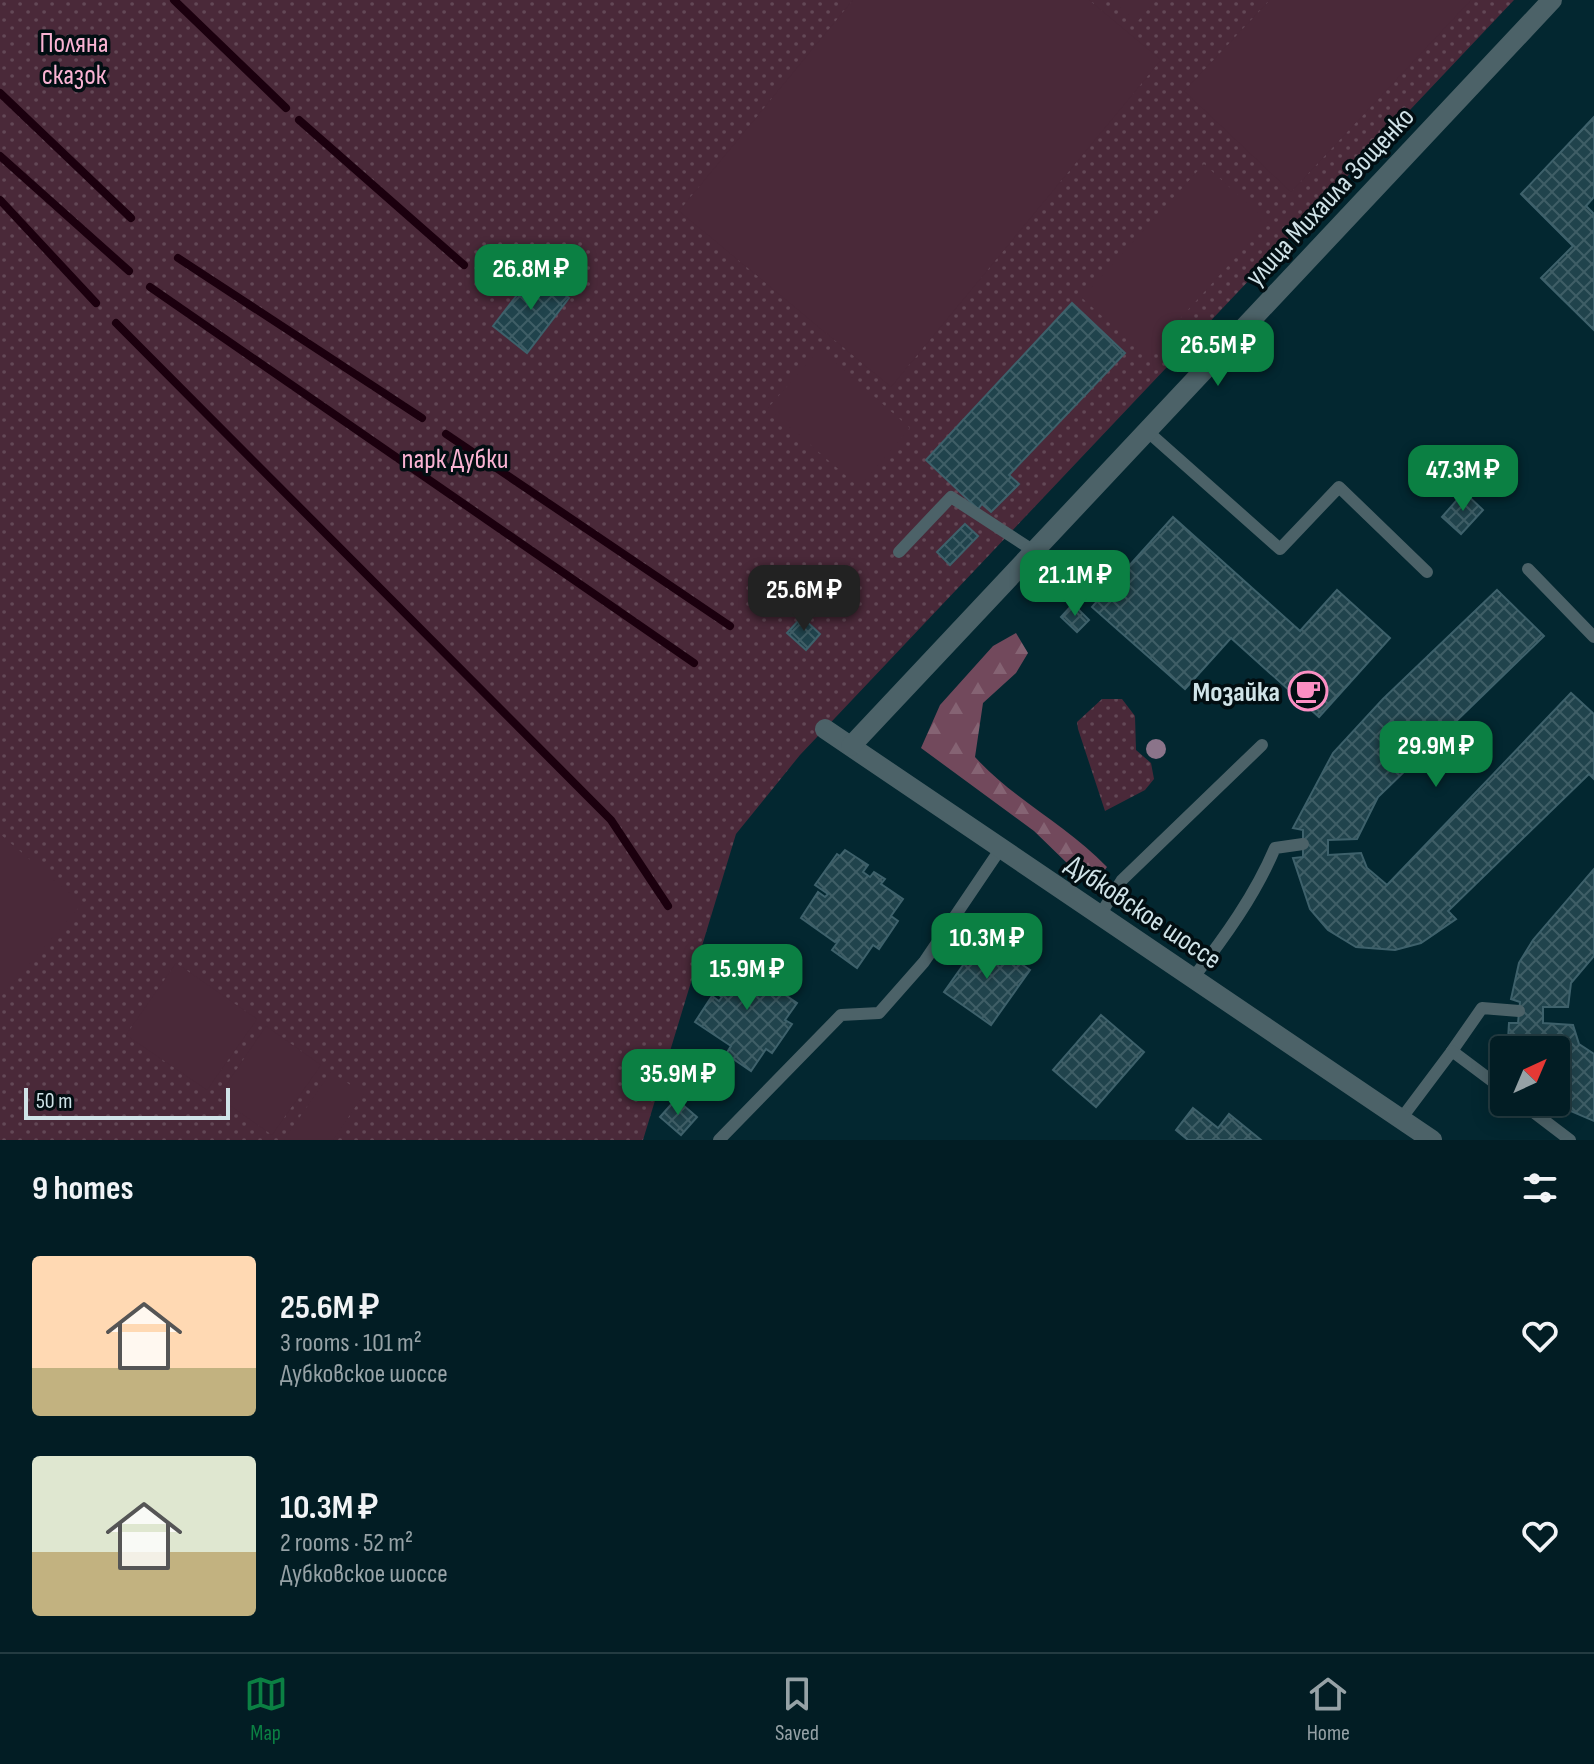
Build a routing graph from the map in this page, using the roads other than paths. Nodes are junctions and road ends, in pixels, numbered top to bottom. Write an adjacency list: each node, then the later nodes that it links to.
1 (1552, 0): 2 (street, улица Михаила Зощенко)
2 (1147, 431): 3 (street, улица Михаила Зощенко); 6 (lane)
3 (1034, 551): 4 (lane); 10 (street, улица Михаила Зощенко)
4 (899, 552)
5 (1528, 569): 7 (lane)
6 (1427, 572)
7 (1594, 637)
8 (825, 729): 10 (street, Дубковское шоссе)
9 (1262, 745): 13 (lane)
10 (851, 746): 12 (street, Дубковское шоссе)
11 (1303, 844): 14 (lane)
12 (1001, 848): 13 (street, Дубковское шоссе); 20 (lane)
13 (1100, 915): 14 (street, Дубковское шоссе)
14 (1193, 978): 19 (street, Дубковское шоссе)
15 (1519, 1011): 16 (lane)
16 (1452, 1051): 17 (lane); 19 (lane)
17 (1490, 1080)
18 (1538, 1116): 22 (lane)
19 (1401, 1119): 21 (street, Дубковское шоссе)
20 (719, 1140)
21 (1432, 1140)
22 (1570, 1140)

